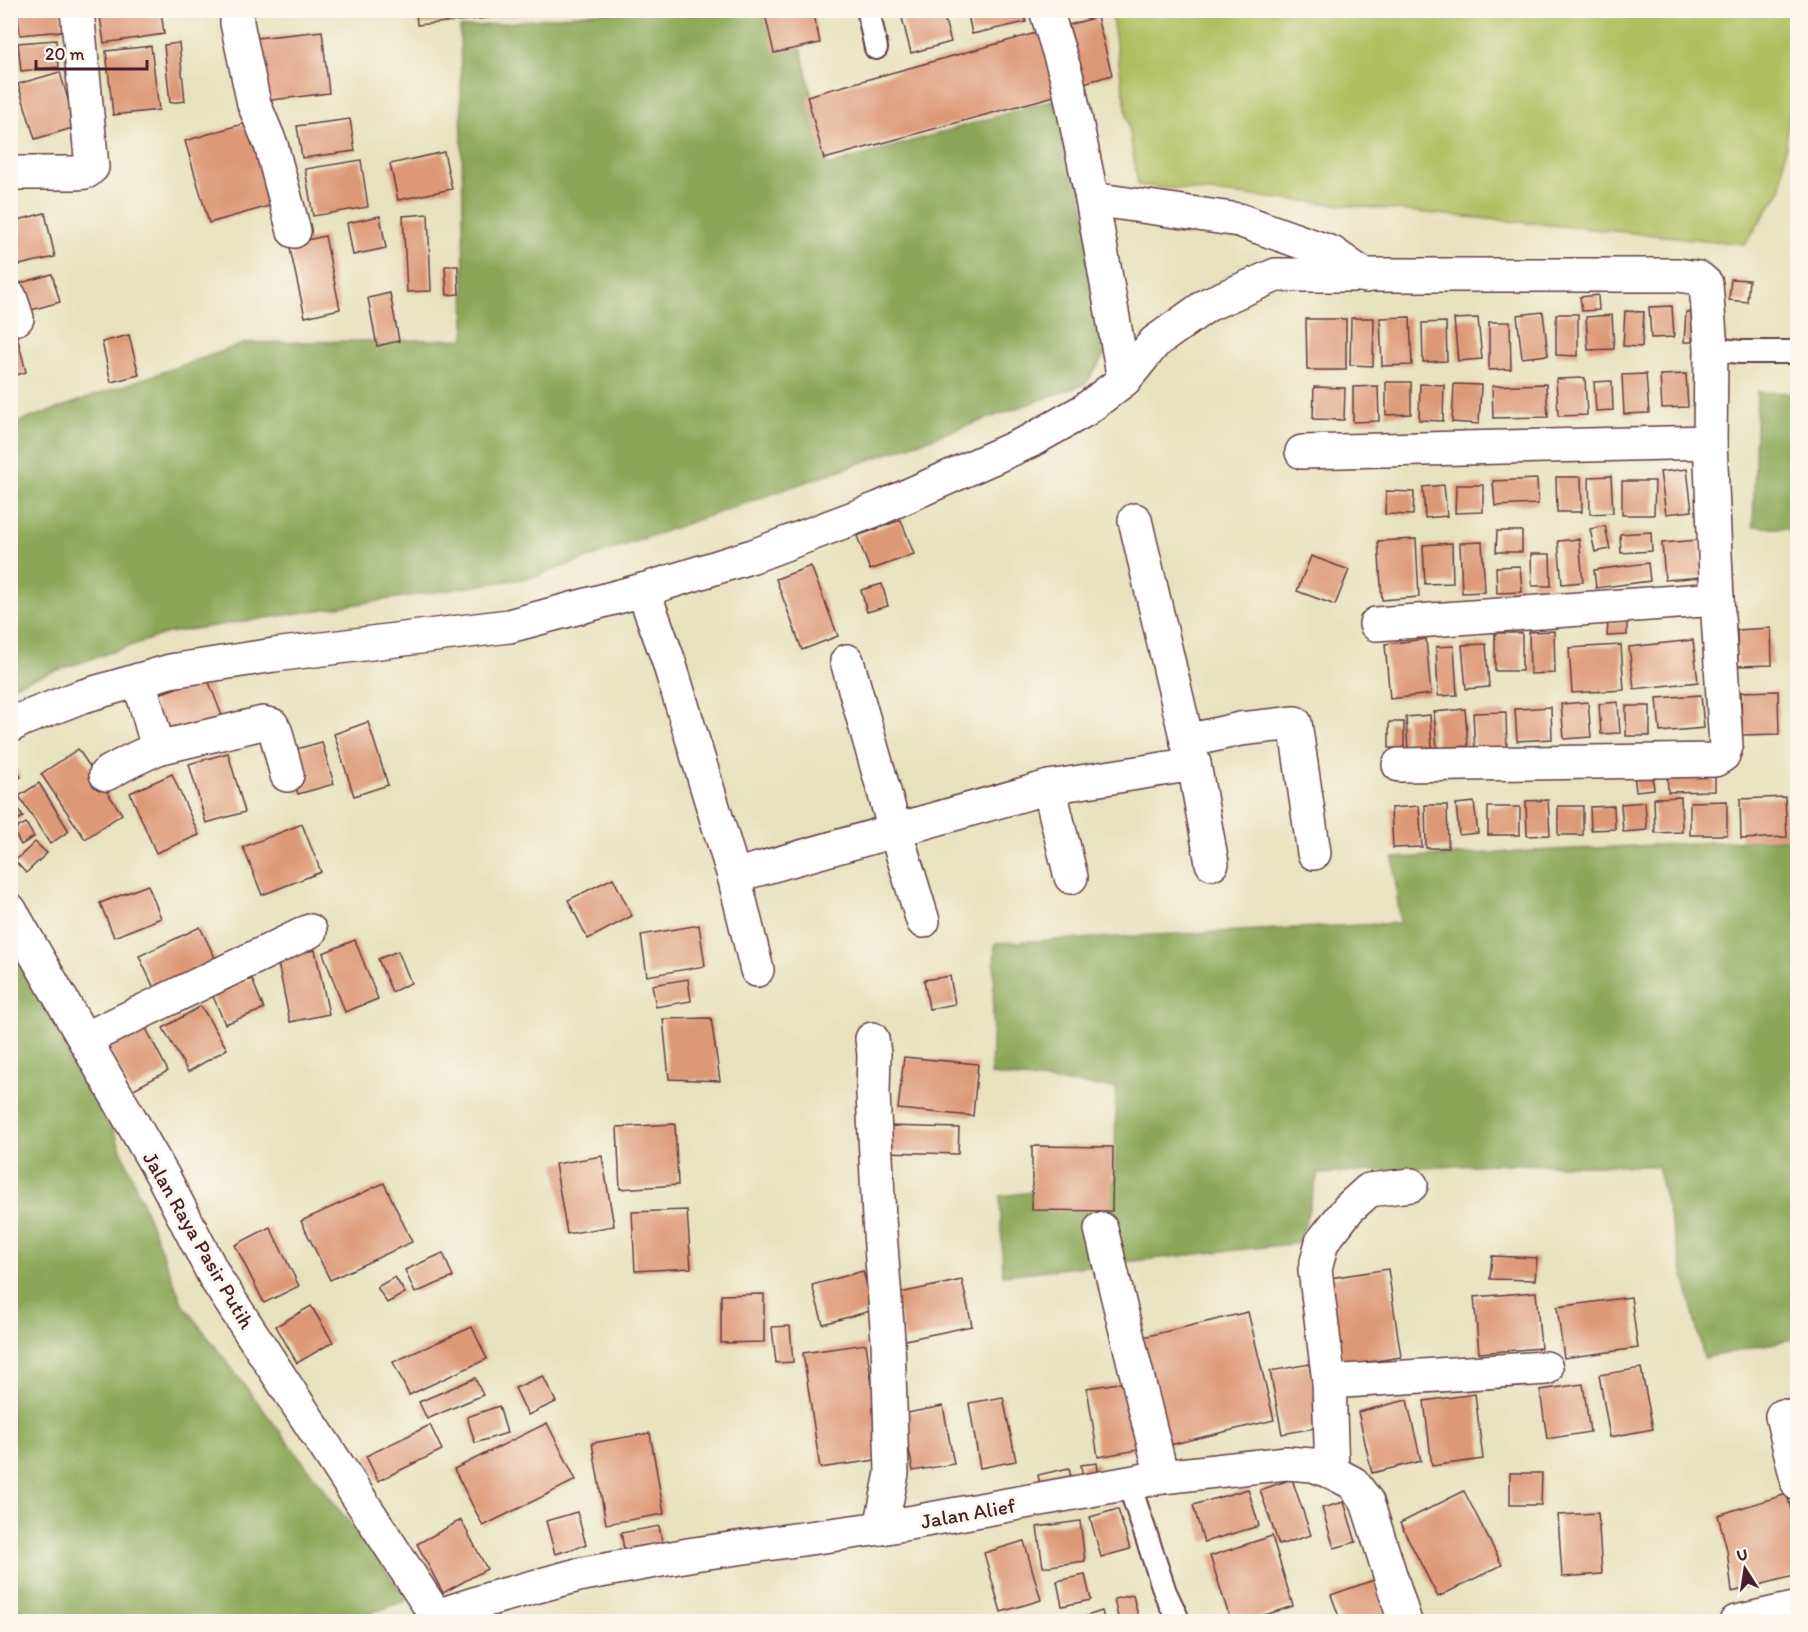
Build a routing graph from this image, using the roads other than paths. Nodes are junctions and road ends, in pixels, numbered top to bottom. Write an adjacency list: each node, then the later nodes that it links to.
1 (77, 10): 6 (street)
2 (237, 10): 8 (street)
3 (868, 10): 5 (lane)
4 (1046, 10): 7 (street)
5 (876, 48)
6 (10, 172)
7 (1092, 199): 9 (street); 12 (street)
8 (294, 231)
9 (1365, 276): 10 (street); 12 (street)
10 (1711, 349): 11 (lane); 13 (street)
11 (1797, 352)
12 (1124, 380): 16 (street)
13 (1710, 442): 14 (street); 17 (street)
14 (1302, 452)
15 (1135, 520): 23 (street)
16 (644, 590): 20 (street); 31 (street)
17 (1717, 599): 18 (street); 24 (street)
18 (1376, 624)
19 (847, 661): 28 (street)
20 (139, 680): 21 (street); 22 (street)
21 (10, 726)
22 (158, 748): 25 (street); 26 (street)
23 (1191, 752): 27 (street); 29 (street); 30 (street)
24 (1399, 765)
25 (106, 774)
26 (287, 775)
27 (1049, 787): 28 (street); 32 (street)
28 (895, 830): 31 (street); 34 (street)
29 (1314, 853)
30 (1212, 863)
31 (734, 876): 36 (street)
32 (1071, 878)
33 (10, 910): 37 (street, Jalan Raya Pasir Putih)
34 (923, 921)
35 (310, 931): 37 (street)
36 (757, 970)
37 (86, 1039): 50 (street, Jalan Raya Pasir Putih)
38 (872, 1039): 48 (street)
39 (1411, 1185): 42 (street)
40 (1101, 1229): 45 (street)
41 (1546, 1368): 42 (street)
42 (1329, 1382): 44 (street)
43 (1782, 1416): 47 (street)
44 (1332, 1472): 45 (street, Jalan Alief); 52 (street, Jalan Alief)
45 (1162, 1478): 46 (street, Jalan Alief)
46 (1129, 1484): 48 (street, Jalan Alief); 51 (lane)
47 (1797, 1484)
48 (881, 1528): 50 (street, Jalan Alief)
49 (1797, 1608): 53 (street)
50 (438, 1619)
51 (1179, 1622)
52 (1405, 1622)
53 (1736, 1622)

